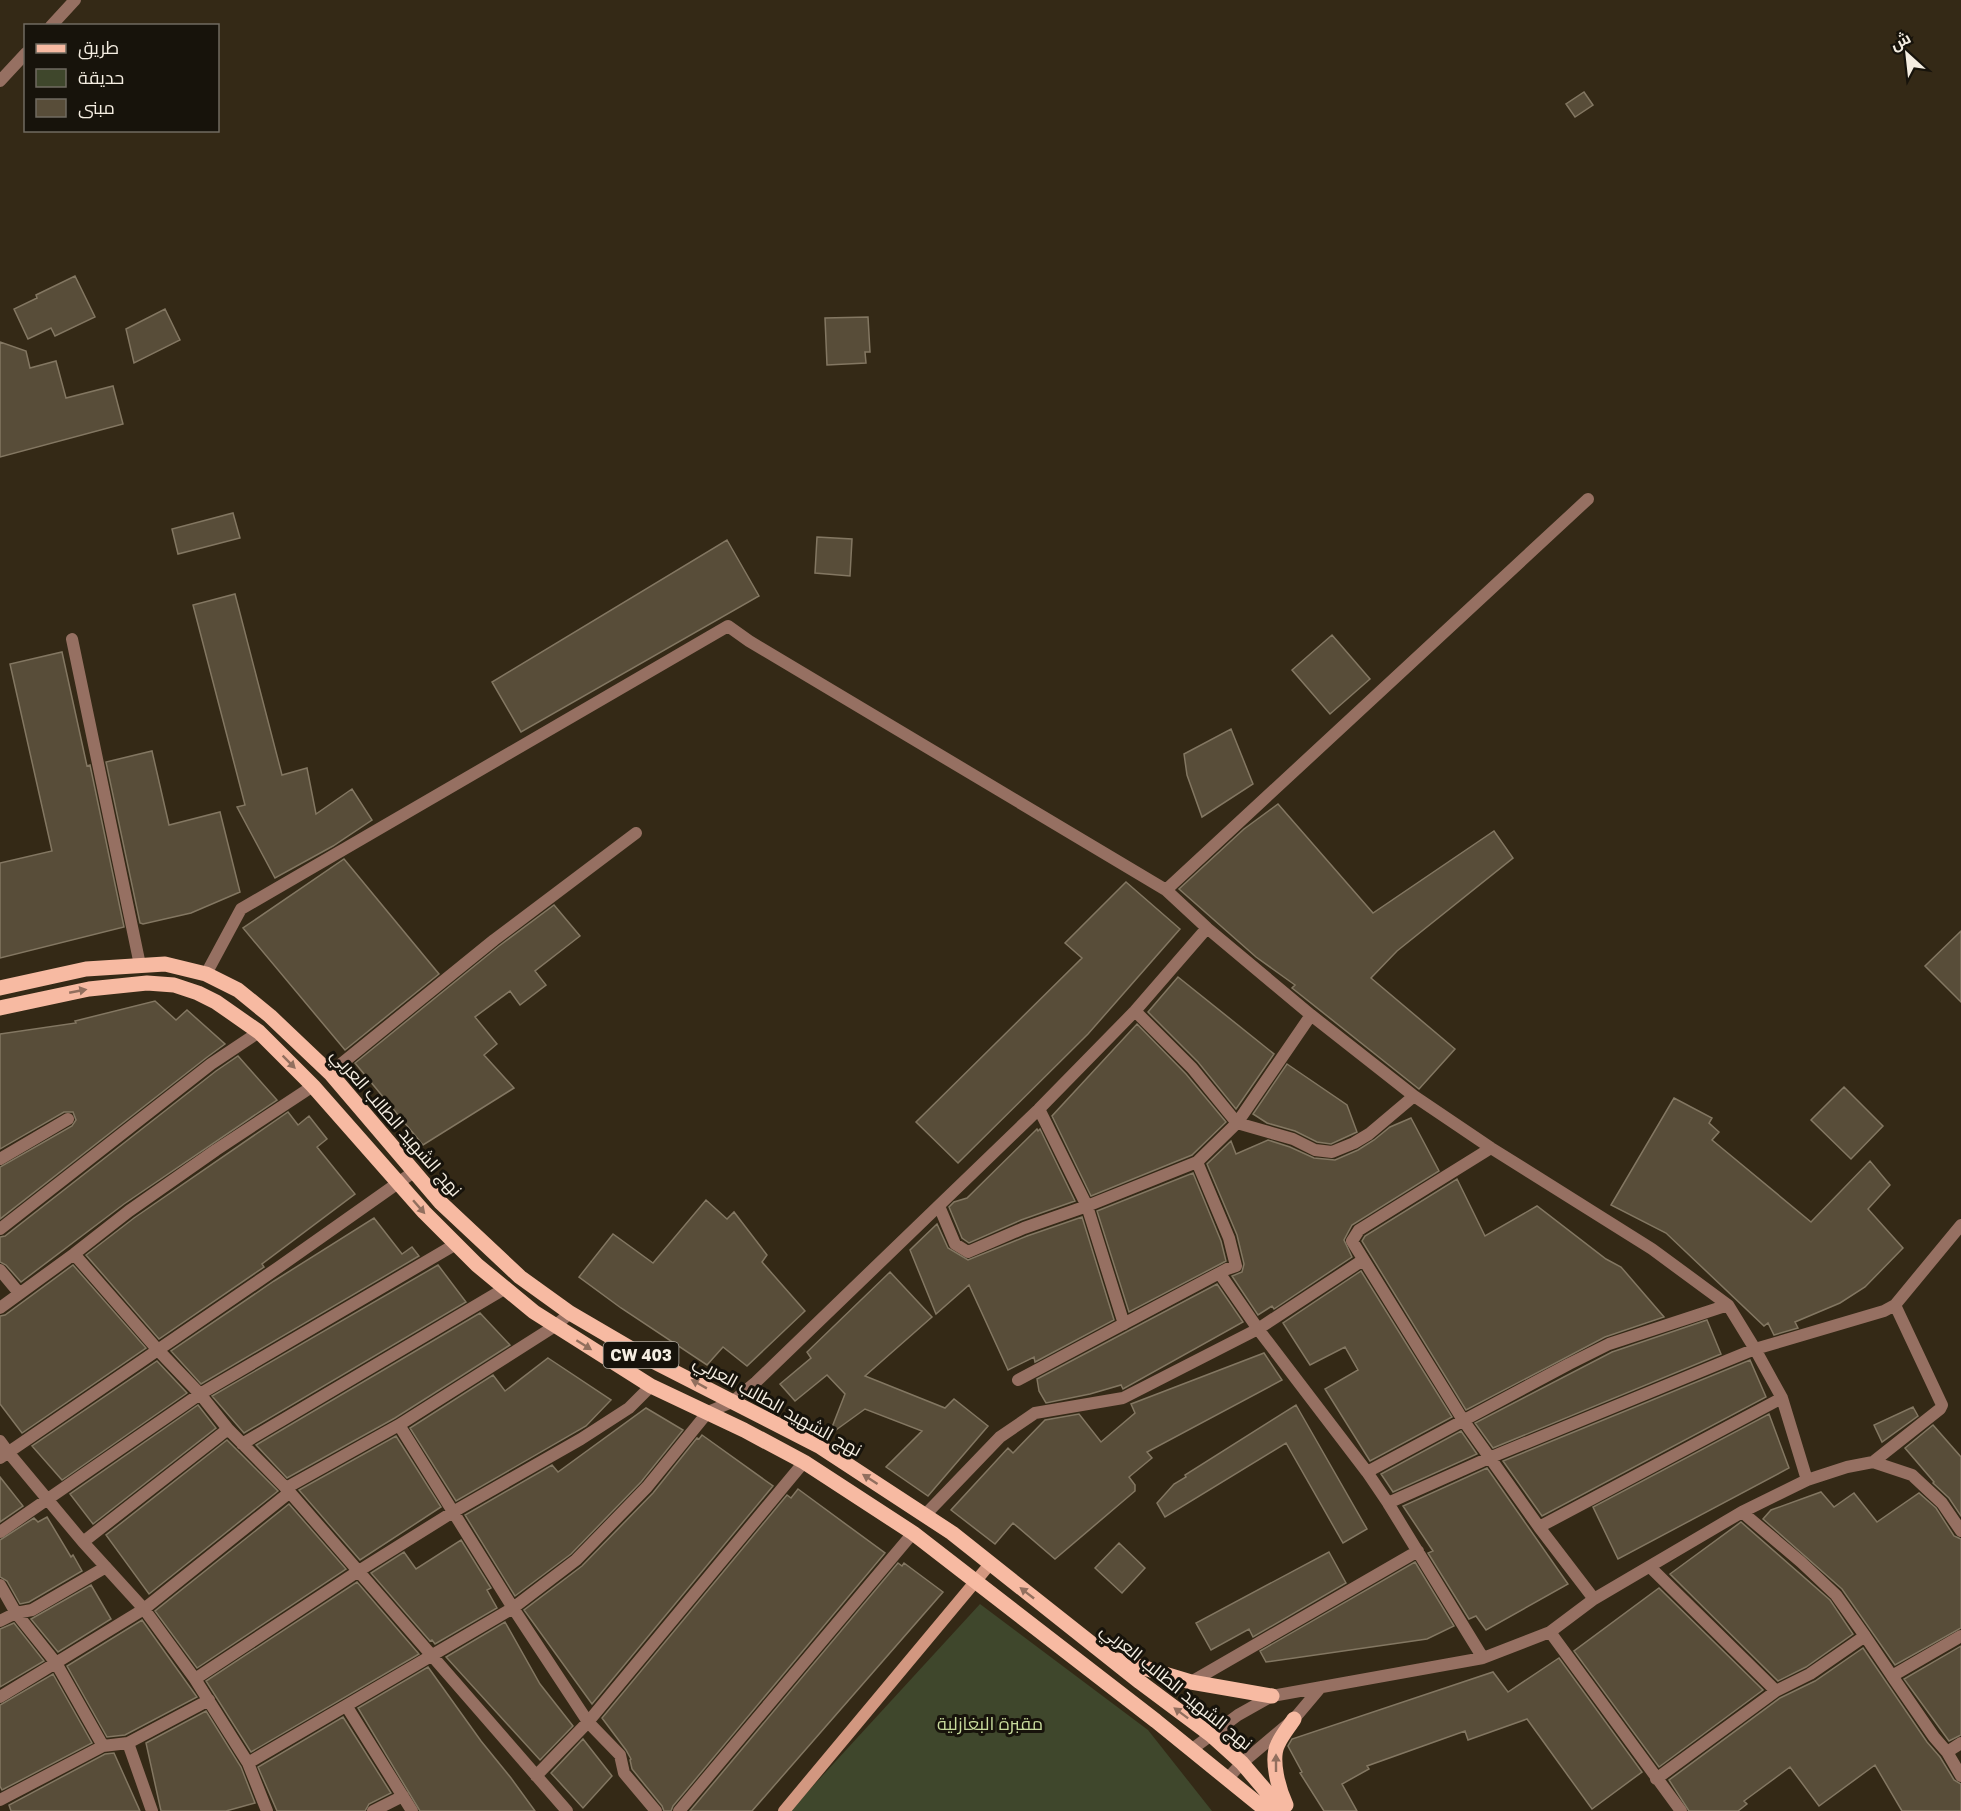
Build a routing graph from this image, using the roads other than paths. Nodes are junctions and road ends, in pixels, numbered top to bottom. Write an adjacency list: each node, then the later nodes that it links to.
1 (75, 0): 2 (street)
2 (53, 24)
3 (24, 55): 4 (street)
4 (0, 81)
5 (1588, 499): 8 (street)
6 (72, 639): 10 (street)
7 (636, 833): 19 (street)
8 (1166, 890): 9 (street); 11 (street)
9 (1207, 928): 16 (street); 17 (street)
10 (140, 965): 11 (main road, نهج الشهيد الطالب العربي / CW 403); 12 (main road, نهج الشهيد الطالب العربي / CW 403)
11 (206, 974): 19 (main road, نهج الشهيد الطالب العربي / CW 403)
12 (34, 979): 13 (main road, نهج الشهيد الطالب العربي / CW 403); 14 (main road)
13 (0, 988)
14 (37, 999): 15 (main road, نهج الشهيد الطالب العربي / CW 403); 18 (main road, نهج الشهيد الطالب العربي / CW 403, one-way to 18)
15 (0, 1008)
16 (1135, 1011): 22 (street); 24 (street)
17 (1311, 1015): 21 (street); 24 (street)
18 (259, 1032): 20 (main road, نهج الشهيد الطالب العربي / CW 403, one-way to 20); 33 (street)
19 (330, 1073): 28 (main road, نهج الشهيد الطالب العربي / CW 403)
20 (313, 1086): 29 (main road, نهج الشهيد الطالب العربي / CW 403); 35 (street)
21 (1414, 1096): 24 (street); 25 (street)
22 (1039, 1109): 30 (street); 31 (street)
23 (68, 1119): 26 (street)
24 (1237, 1123): 27 (street)
25 (1491, 1148): 36 (street); 41 (street)
26 (0, 1159)
27 (1197, 1162): 31 (street); 38 (street)
28 (415, 1171): 29 (street); 44 (main road, نهج الشهيد الطالب العربي / CW 403)
29 (399, 1183): 34 (main road, نهج الشهيد الطالب العربي / CW 403, one-way to 34); 48 (street)
30 (939, 1206): 31 (street); 54 (street)
31 (1087, 1206): 45 (street)
32 (1961, 1225): 42 (street)
33 (0, 1229)
34 (456, 1244): 39 (main road, نهج الشهيد الطالب العربي / CW 403); 52 (street)
35 (74, 1254): 40 (street); 48 (street)
36 (1363, 1260): 47 (street); 56 (street)
37 (0, 1270): 40 (street)
38 (1220, 1274): 45 (street); 47 (street)
39 (504, 1289): 46 (main road, نهج الشهيد الطالب العربي / CW 403); 60 (street)
40 (20, 1293): 43 (street)
41 (1728, 1305): 49 (street); 56 (street)
42 (1895, 1305): 49 (street); 64 (street)
43 (0, 1308)
44 (570, 1313): 46 (street); 54 (main road, نهج الشهيد الطالب العربي / CW 403, one-way to 44)
45 (1124, 1324): 50 (street)
46 (555, 1326): 51 (main road, نهج الشهيد الطالب العربي / CW 403, one-way to 51); 57 (street)
47 (1258, 1329): 65 (street); 72 (street)
48 (157, 1349): 52 (street); 61 (street)
49 (1755, 1349): 53 (street); 62 (street)
50 (1018, 1380)
51 (651, 1386): 55 (main road, نهج الشهيد الطالب العربي / CW 403); 70 (street)
52 (200, 1394): 58 (street); 68 (street)
53 (1782, 1398): 66 (street); 73 (street)
54 (732, 1402): 55 (street); 72 (main road, نهج الشهيد الطالب العربي / CW 403, one-way to 54)
55 (708, 1412): 63 (main road, نهج الشهيد الطالب العربي / CW 403); 86 (street)
56 (1463, 1420): 62 (street); 65 (street)
57 (399, 1425): 67 (street); 70 (street)
58 (228, 1429): 60 (street); 77 (street)
59 (0, 1441): 61 (street)
60 (242, 1444): 67 (street)
61 (4, 1455): 68 (street)
62 (1489, 1458): 69 (street); 73 (street)
63 (804, 1462): 76 (main road, نهج الشهيد الطالب العربي / CW 403); 107 (street)
64 (1873, 1462): 66 (street); 74 (street)
65 (1367, 1472): 69 (street)
66 (1807, 1480): 71 (street)
67 (288, 1490): 82 (street); 87 (street)
68 (48, 1501): 75 (street); 77 (street)
69 (1388, 1503): 78 (street)
70 (453, 1512): 82 (street); 86 (street)
71 (1742, 1512): 81 (street); 91 (street)
72 (925, 1515): 79 (main road, نهج الشهيد الطالب العربي / CW 403)
73 (1539, 1527): 85 (street)
74 (1961, 1531)
75 (0, 1532)
76 (913, 1533): 83 (main road, نهج الشهيد الطالب العربي / CW 403); 128 (street)
77 (83, 1542): 80 (street)
78 (1418, 1551): 95 (street); 99 (street)
79 (990, 1564): 83 (street); 94 (main road, نهج الشهيد الطالب العربي / CW 403, one-way to 79)
80 (106, 1567): 87 (street); 88 (street)
81 (1650, 1567): 85 (street); 101 (street)
82 (357, 1572): 93 (street); 98 (street)
83 (976, 1583): 112 (main road, نهج الشهيد الطالب العربي / CW 403); 129 (street)
84 (0, 1585): 88 (street)
85 (1594, 1599): 90 (street)
86 (513, 1608): 93 (street); 107 (street)
87 (144, 1609): 96 (street); 98 (street)
88 (16, 1613): 89 (street); 96 (street)
89 (0, 1621)
90 (1550, 1632): 95 (street); 119 (street)
91 (1865, 1636): 97 (street); 101 (street)
92 (1961, 1636): 97 (street)
93 (432, 1656): 105 (street); 116 (street)
94 (1111, 1658): 99 (main road); 108 (main road, نهج الشهيد الطالب العربي / CW 403, one-way to 94)
95 (1483, 1658): 100 (street)
96 (56, 1663): 103 (street); 111 (street)
97 (1892, 1676): 113 (street)
98 (195, 1679): 104 (street)
99 (1191, 1682): 102 (main road)
100 (1321, 1687): 102 (street); 106 (street)
101 (1776, 1691): 119 (street)
102 (1272, 1696): 108 (street)
103 (0, 1697)
104 (209, 1700): 109 (street); 114 (street)
105 (347, 1707): 114 (street); 120 (street)
106 (1294, 1719): 115 (street); 131 (main road, one-way to 106)
107 (588, 1722): 116 (street); 127 (street)
108 (1211, 1735): 112 (street); 115 (main road, نهج الشهيد الطالب العربي / CW 403)
109 (128, 1743): 111 (street); 123 (street)
110 (1961, 1743): 113 (street)
111 (103, 1746): 121 (street)
112 (1191, 1750): 118 (main road, نهج الشهيد الطالب العربي / CW 403)
113 (1947, 1752): 117 (street)
114 (248, 1763): 122 (street)
115 (1242, 1763): 118 (street); 131 (main road, نهج الشهيد الطالب العربي / CW 403)
116 (536, 1776): 126 (street)
117 (1961, 1776)
118 (1227, 1779): 130 (main road, نهج الشهيد الطالب العربي / CW 403)
119 (1656, 1779): 132 (street)
120 (403, 1796): 124 (street); 125 (street)
121 (0, 1800)
122 (263, 1810)
123 (152, 1811)
124 (373, 1811)
125 (412, 1811)
126 (567, 1811)
127 (656, 1811)
128 (679, 1811)
129 (784, 1811)
130 (1267, 1811)
131 (1286, 1811)
132 (1681, 1811)

